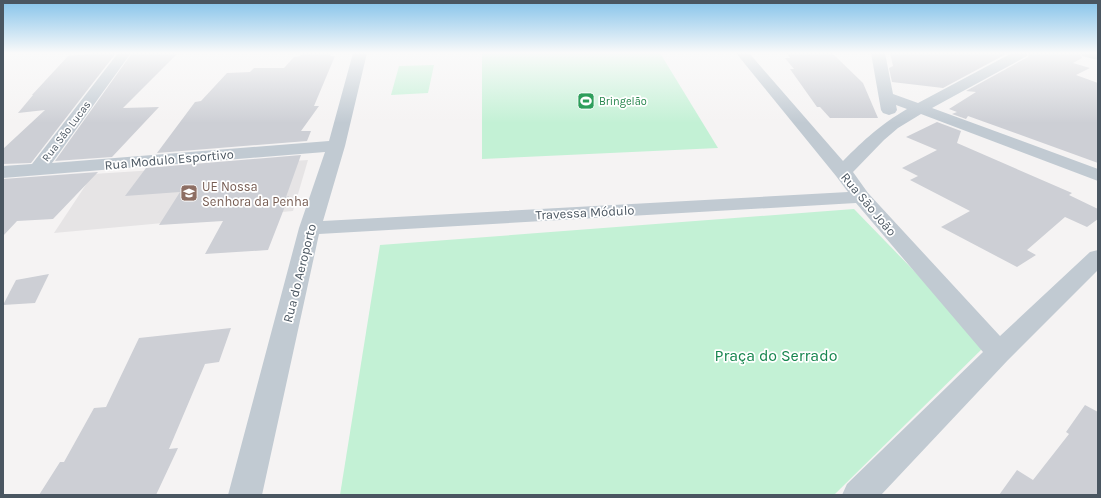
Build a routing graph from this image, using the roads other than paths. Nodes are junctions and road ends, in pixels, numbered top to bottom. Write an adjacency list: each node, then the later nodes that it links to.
1 (108, 76): 10 (street, Rua São Lucas)
2 (354, 76): 9 (street, Rua do Aeroporto)
3 (762, 76): 12 (street, Rua São João)
4 (882, 76): 6 (street)
5 (979, 76): 7 (street)
6 (886, 96): 7 (street); 8 (street)
7 (920, 108): 8 (street); 13 (street)
8 (892, 125): 12 (street)
9 (336, 146): 10 (street, Rua Modulo Esportivo); 15 (street, Rua do Aeroporto)
10 (37, 170): 11 (street, Rua Modulo Esportivo)
11 (3, 172)
12 (843, 172): 14 (street, Rua São João)
13 (1098, 174)
14 (861, 197): 15 (street, Travessa Módulo); 17 (street, Rua São João)
15 (310, 228): 18 (street, Rua do Aeroporto)
16 (1098, 257): 17 (street)
17 (999, 353): 19 (street)
18 (245, 495)
19 (859, 495)

